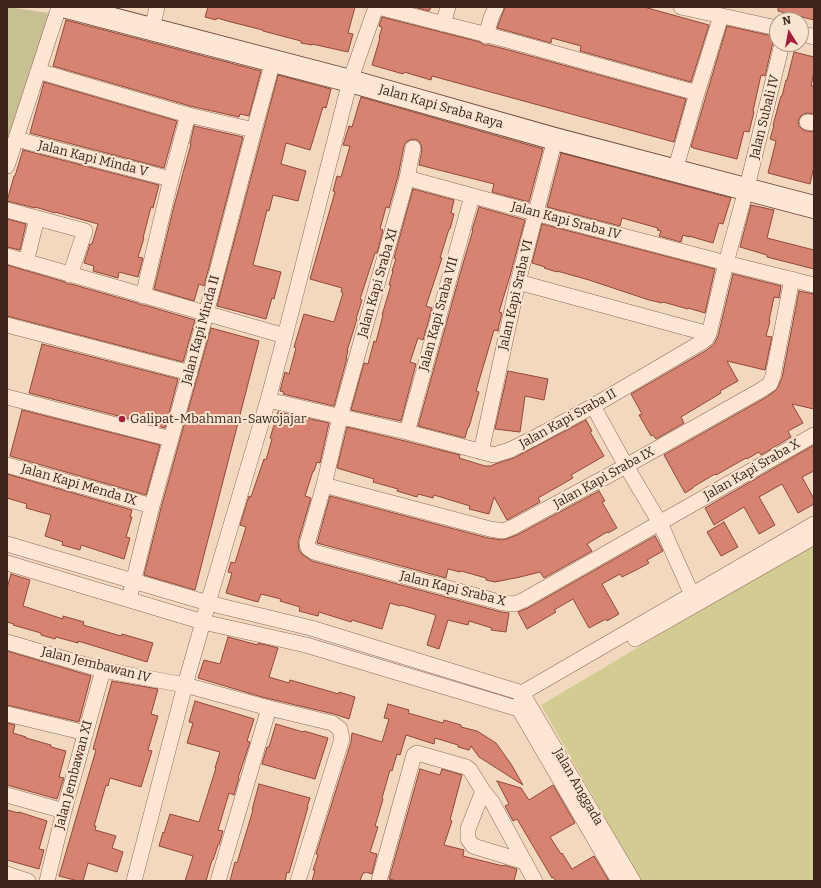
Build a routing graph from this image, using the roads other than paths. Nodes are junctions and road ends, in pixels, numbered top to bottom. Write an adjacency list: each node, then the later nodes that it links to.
1 (59, 7): 15 (street)
2 (67, 7): 11 (street, Jalan Kapi Sraba Raya)
3 (157, 7): 11 (street)
4 (377, 7): 9 (street); 16 (street)
5 (448, 7): 9 (street)
6 (496, 7): 12 (street)
7 (681, 7): 8 (street)
8 (721, 16): 10 (street); 17 (street)
9 (443, 24): 12 (street)
10 (769, 26)
11 (152, 29): 14 (street, Jalan Kapi Sraba Raya)
12 (486, 36): 17 (street)
13 (780, 52): 27 (street, Jalan Subali IV)
14 (273, 61): 16 (street, Jalan Kapi Sraba Raya); 19 (street, Jalan Kapi Minda II)
15 (38, 71): 18 (street); 20 (street)
16 (350, 81): 21 (street, Jalan Kapi Sraba Raya); 44 (street)
17 (697, 93): 24 (street)
18 (188, 115): 19 (street); 26 (street)
19 (254, 130): 41 (street, Jalan Kapi Minda II)
20 (16, 139): 23 (street); 26 (street, Jalan Kapi Minda V)
21 (555, 139): 24 (street, Jalan Kapi Sraba Raya); 31 (street, Jalan Kapi Sraba VI)
22 (413, 148): 25 (street, Jalan Kapi Sraba XI)
23 (7, 166)
24 (675, 171): 27 (street, Jalan Kapi Sraba Raya)
25 (407, 178): 28 (street, Jalan Kapi Sraba IV); 49 (street, Jalan Kapi Sraba XI)
26 (171, 179): 40 (street)
27 (746, 189): 29 (street, Jalan Kapi Sraba Raya); 35 (street)
28 (472, 196): 31 (street, Jalan Kapi Sraba IV); 50 (street, Jalan Kapi Sraba VII)
29 (814, 207)
30 (7, 210): 32 (street)
31 (535, 213): 35 (street, Jalan Kapi Sraba IV); 38 (street, Jalan Kapi Sraba VI)
32 (37, 218): 34 (street); 36 (street)
33 (7, 256): 34 (street)
34 (26, 262): 36 (street)
35 (726, 263): 37 (street); 43 (street)
36 (70, 275): 40 (street)
37 (792, 279): 39 (street); 55 (street, Jalan Kapi Sraba IX)
38 (518, 282): 43 (street); 53 (street, Jalan Kapi Sraba VI)
39 (814, 285)
40 (142, 296): 41 (street)
41 (206, 314): 44 (street); 45 (street, Jalan Kapi Minda II)
42 (7, 325): 45 (street)
43 (709, 334): 48 (street, Jalan Kapi Sraba II)
44 (285, 336): 47 (street)
45 (190, 372): 52 (street, Jalan Kapi Minda II)
46 (7, 397): 52 (street)
47 (268, 400): 49 (street, Jalan Kapi Sraba II); 66 (street)
48 (593, 406): 53 (street, Jalan Kapi Sraba II); 55 (street)
49 (340, 417): 50 (street, Jalan Kapi Sraba II); 56 (street, Jalan Kapi Sraba X)
50 (407, 432): 53 (street, Jalan Kapi Sraba II)
51 (814, 435): 58 (street, Jalan Kapi Sraba X)
52 (171, 439): 57 (street, Jalan Kapi Minda II)
53 (482, 452)
54 (7, 465): 57 (street, Jalan Kapi Menda IX)
55 (626, 466): 56 (street, Jalan Kapi Sraba IX); 58 (street)
56 (324, 486): 58 (street, Jalan Kapi Sraba X)
57 (152, 506): 63 (street, Jalan Kapi Minda II)
58 (660, 523): 64 (street)
59 (814, 524): 64 (street)
60 (814, 537): 64 (street)
61 (7, 544): 63 (street)
62 (7, 563): 65 (street)
63 (133, 581): 65 (street, Jalan Kapi Minda II); 66 (street)
64 (696, 598): 73 (street)
65 (129, 599): 67 (street)
66 (208, 603): 67 (street); 68 (street)
67 (204, 622): 70 (street); 72 (street)
68 (310, 628): 70 (street); 73 (street)
69 (7, 642): 71 (street, Jalan Jembawan IV)
70 (306, 645): 73 (street)
71 (103, 670): 72 (street, Jalan Jembawan IV); 76 (street, Jalan Jembawan XI)
72 (185, 685): 74 (street, Jalan Jembawan IV); 84 (street)
73 (523, 701): 89 (street, Jalan Anggada); 90 (street, Jalan Anggada)
74 (268, 708): 85 (street); 86 (street, Jalan Jembawan IV)
75 (7, 714): 76 (street)
76 (86, 733): 79 (street, Jalan Jembawan XI)
77 (483, 791): 80 (street); 80 (street); 87 (street)
78 (7, 794): 79 (street)
79 (64, 811): 83 (street, Jalan Jembawan XI)
80 (525, 862): 88 (street)
81 (7, 874): 82 (street)
82 (28, 881)
83 (47, 881)
84 (134, 881)
85 (218, 881)
86 (298, 881)
87 (379, 881)
88 (536, 881)
89 (619, 881)
90 (633, 881)

